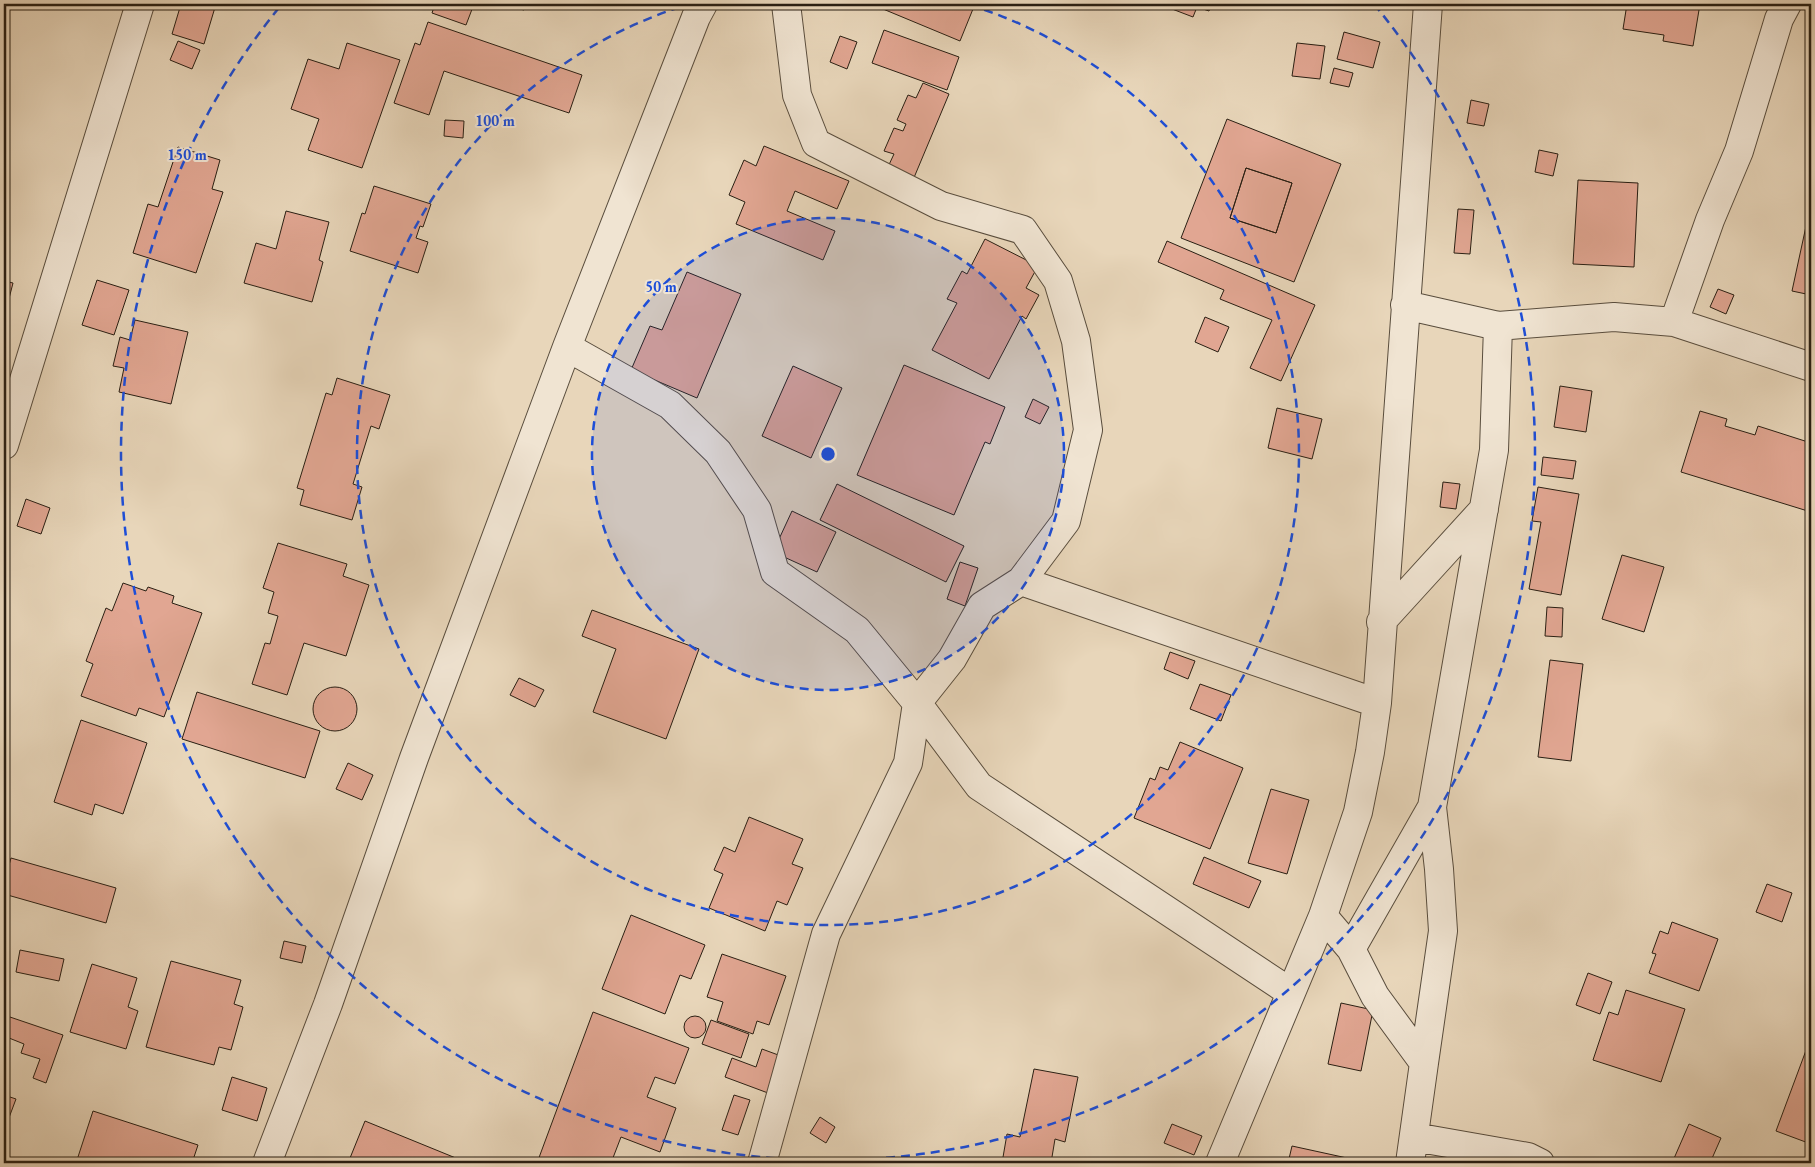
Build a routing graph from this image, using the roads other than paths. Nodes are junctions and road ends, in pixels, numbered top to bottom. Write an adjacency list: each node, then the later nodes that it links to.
1 (140, 4): 11 (street)
2 (703, 4): 9 (street)
3 (786, 4): 14 (street)
4 (1428, 4): 6 (street)
5 (1787, 4): 7 (street)
6 (1405, 305): 8 (street); 15 (street)
7 (1674, 322): 8 (street); 10 (street)
8 (1498, 326): 13 (street)
9 (567, 347): 16 (street); 24 (street)
10 (1811, 367)
11 (9, 413): 12 (street)
12 (4, 445)
13 (1484, 509): 15 (street); 18 (street)
14 (1021, 581): 16 (street); 17 (street)
15 (1382, 622): 17 (street)
16 (917, 703): 21 (street); 25 (street)
17 (1377, 703): 19 (street)
18 (1432, 807): 20 (street); 22 (street)
19 (1323, 916): 20 (street); 21 (street)
20 (1351, 949): 22 (street)
21 (1290, 992): 26 (street)
22 (1424, 1063): 23 (street)
23 (1414, 1137): 27 (street); 28 (street)
24 (267, 1163)
25 (762, 1163)
26 (1220, 1163)
27 (1410, 1163)
28 (1540, 1163)

